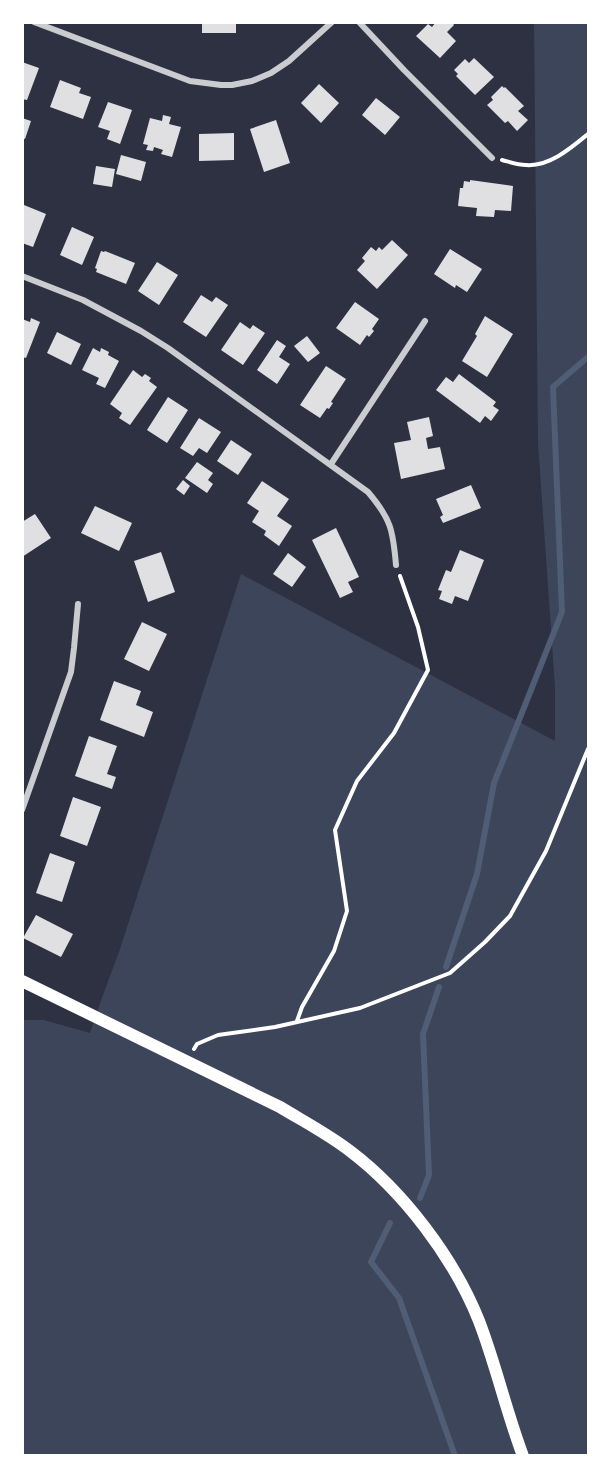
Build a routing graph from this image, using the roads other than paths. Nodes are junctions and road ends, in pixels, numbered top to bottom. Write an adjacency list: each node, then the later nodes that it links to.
1 (34, 22): 2 (street)
2 (332, 22)
3 (359, 22): 4 (street)
4 (492, 158)
5 (22, 276): 7 (street)
6 (425, 321): 7 (street)
7 (331, 464): 8 (street)
8 (396, 565)
9 (78, 604): 10 (street)
10 (22, 810)
11 (22, 981): 12 (main road)
12 (523, 1455)

